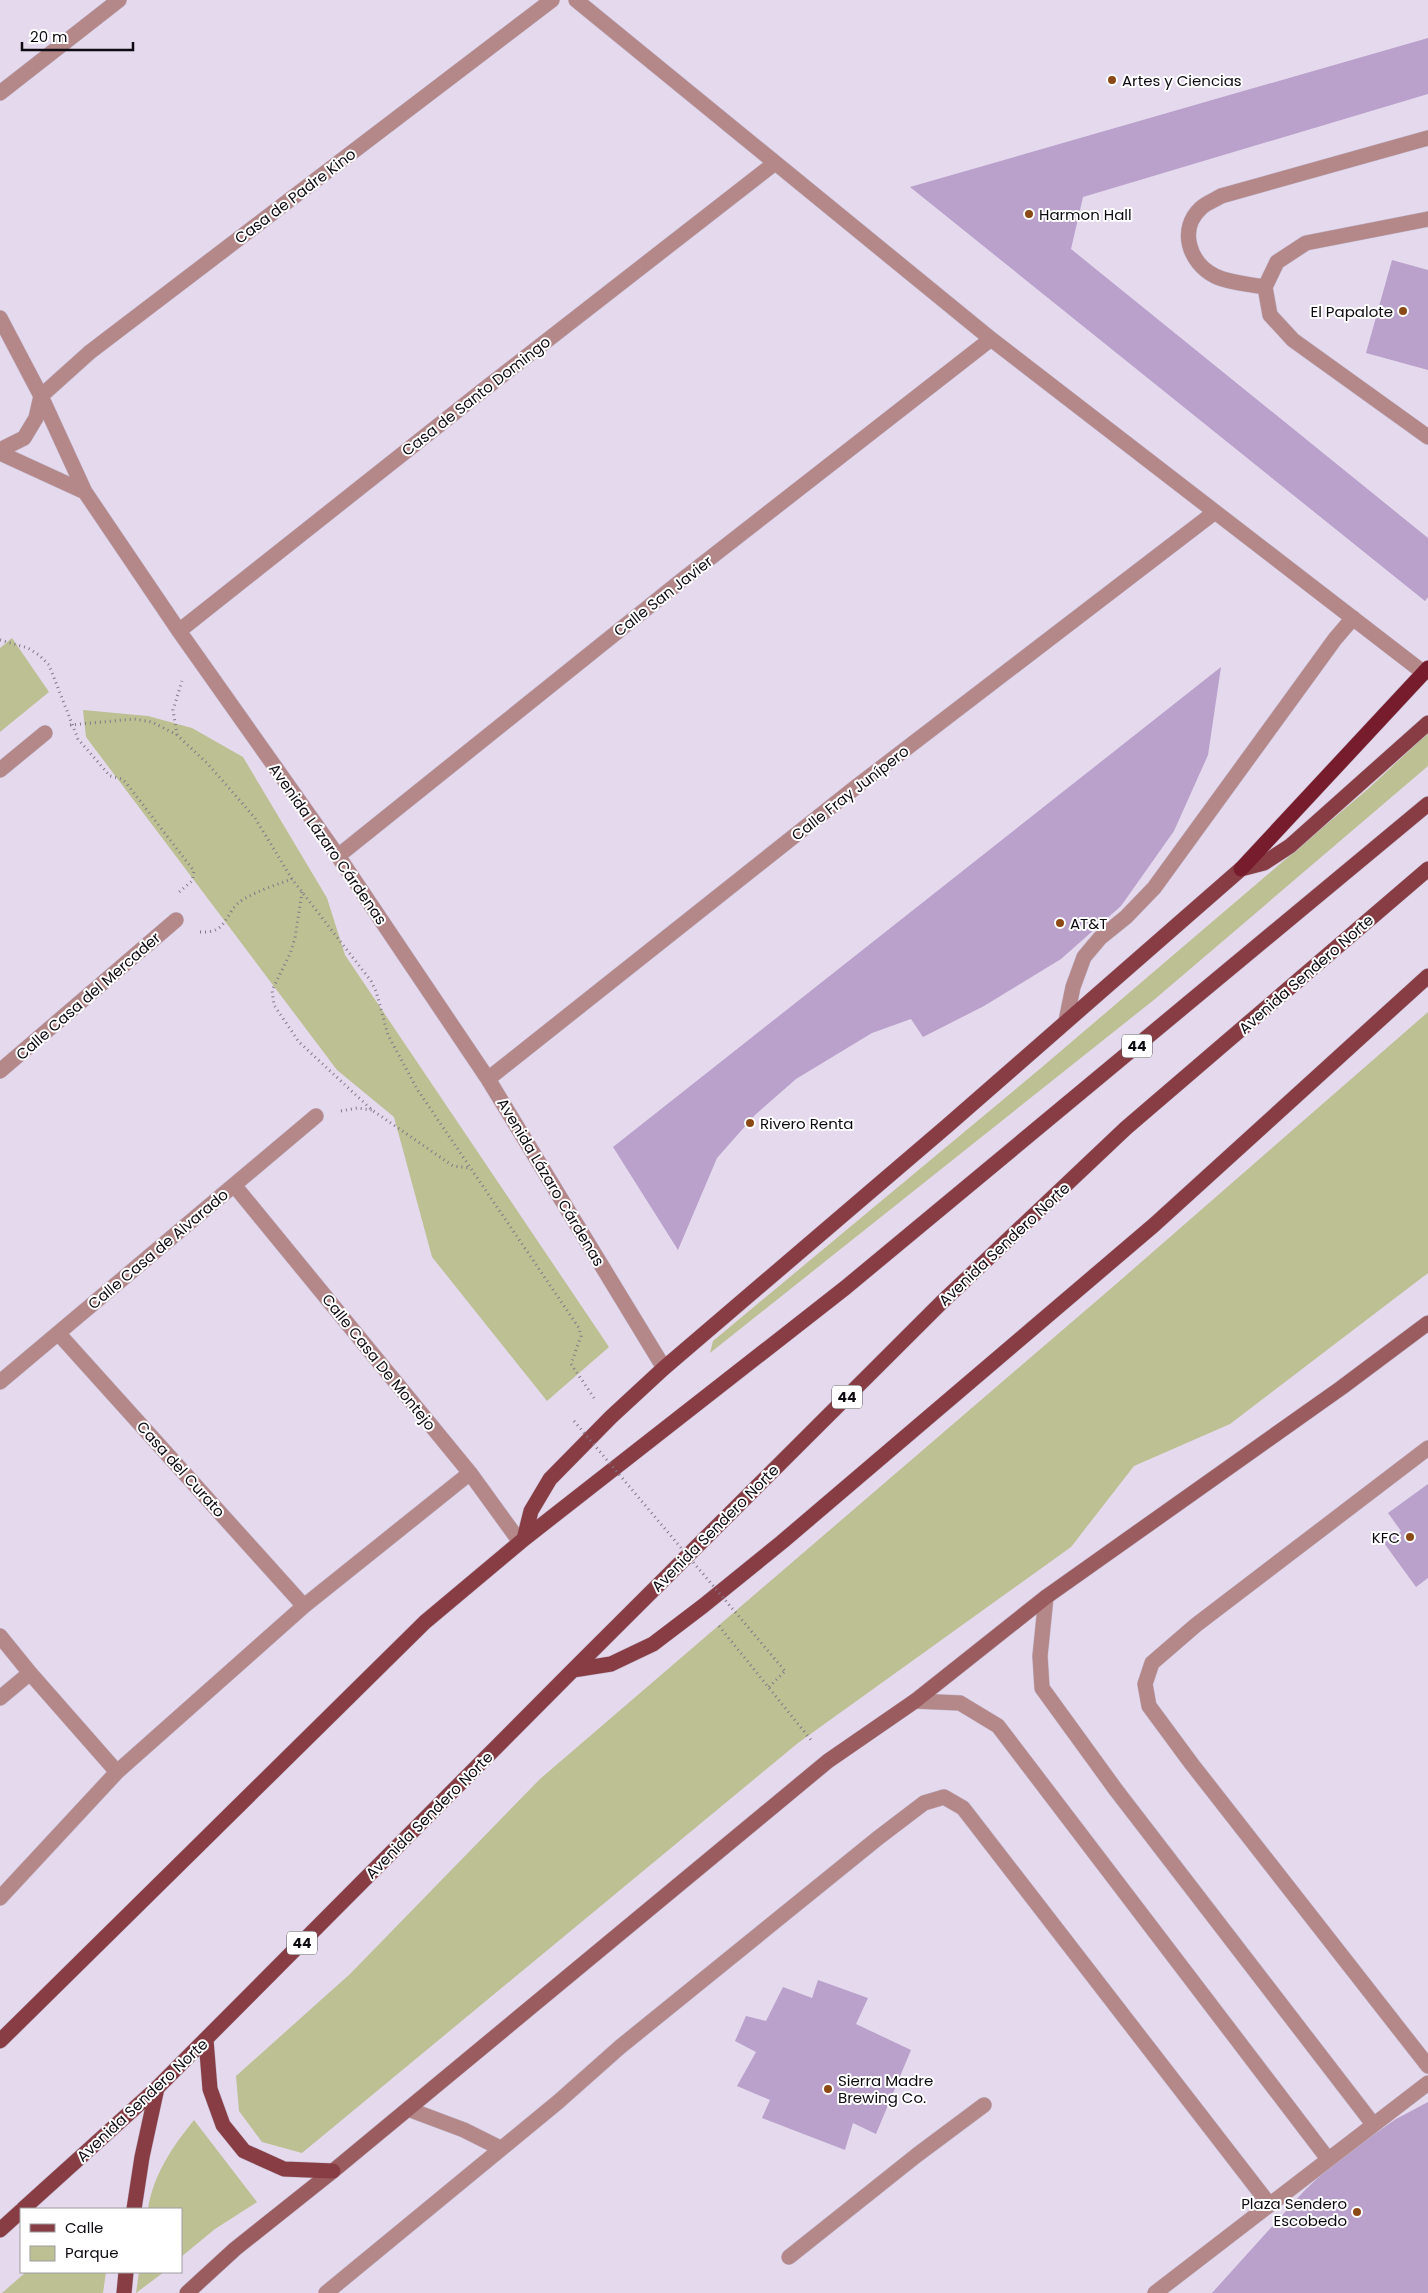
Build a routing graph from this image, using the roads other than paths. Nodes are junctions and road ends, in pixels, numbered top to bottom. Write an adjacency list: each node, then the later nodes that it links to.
1 (119, 0): 4 (street)
2 (552, 0): 11 (street, Casa de Padre Kino)
3 (576, 0): 6 (street)
4 (0, 93)
5 (1428, 138): 8 (street)
6 (775, 163): 10 (street); 17 (street, Casa de Santo Domingo)
7 (1428, 219): 8 (street)
8 (1265, 287): 12 (street)
9 (0, 318): 11 (street, Avenida Lázaro Cárdenas)
10 (991, 339): 15 (street); 23 (street, Calle San Javier)
11 (41, 396): 13 (street); 14 (street, Avenida Lázaro Cárdenas)
12 (1428, 438)
13 (0, 452): 14 (street)
14 (85, 492): 17 (street, Avenida Lázaro Cárdenas)
15 (1215, 512): 16 (street); 30 (street, Calle Fray Junípero)
16 (1352, 618): 18 (street); 28 (street)
17 (179, 631): 23 (street, Avenida Lázaro Cárdenas)
18 (1426, 670): 24 (highway)
19 (1428, 723): 24 (main road)
20 (44, 733): 21 (street)
21 (0, 770)
22 (1428, 804): 39 (main road, 44)
23 (338, 856): 30 (street, Avenida Lázaro Cárdenas)
24 (1240, 869): 28 (main road)
25 (1428, 870): 43 (main road, Avenida Sendero Norte / 44)
26 (176, 920): 29 (street, Calle Casa del Mercader)
27 (1428, 976): 43 (main road)
28 (1066, 1021): 35 (main road)
29 (0, 1071)
30 (488, 1079): 35 (street, Avenida Lázaro Cárdenas)
31 (316, 1116): 32 (street, Calle Casa de Alvarado)
32 (234, 1185): 34 (street, Calle Casa de Alvarado); 38 (street, Calle Casa De Montejo)
33 (1428, 1322): 40 (street)
34 (58, 1332): 36 (street, Calle Casa de Alvarado); 41 (street, Casa del Curato)
35 (664, 1368): 39 (main road)
36 (0, 1382)
37 (1428, 1448): 51 (street)
38 (470, 1473): 39 (street, Calle Casa De Montejo); 41 (street)
39 (522, 1541): 50 (main road, 44)
40 (1046, 1597): 46 (street); 56 (street)
41 (304, 1606): 47 (street)
42 (0, 1636): 44 (street)
43 (573, 1670): 49 (main road, Avenida Sendero Norte / 44)
44 (30, 1673): 45 (street); 47 (street)
45 (0, 1698)
46 (915, 1701): 55 (street); 58 (street)
47 (117, 1772): 48 (street)
48 (0, 1898)
49 (206, 2040): 53 (main road, Avenida Sendero Norte / 44); 59 (main road)
50 (0, 2041)
51 (1428, 2066)
52 (1428, 2084): 56 (street)
53 (157, 2088): 61 (main road, Avenida Sendero Norte / 44); 62 (main road)
54 (984, 2105): 65 (street)
55 (408, 2109): 57 (street); 59 (street)
56 (1373, 2124): 58 (street)
57 (500, 2148): 60 (street); 69 (street)
58 (1328, 2158): 60 (street)
59 (333, 2171): 68 (street)
60 (1269, 2204): 70 (street)
61 (24, 2208)
62 (134, 2208)
63 (20, 2212): 64 (main road, Avenida Sendero Norte / 44)
64 (0, 2230)
65 (789, 2257)
66 (126, 2273): 67 (main road)
67 (124, 2293)
68 (187, 2293)
69 (326, 2293)
70 (1155, 2293)

